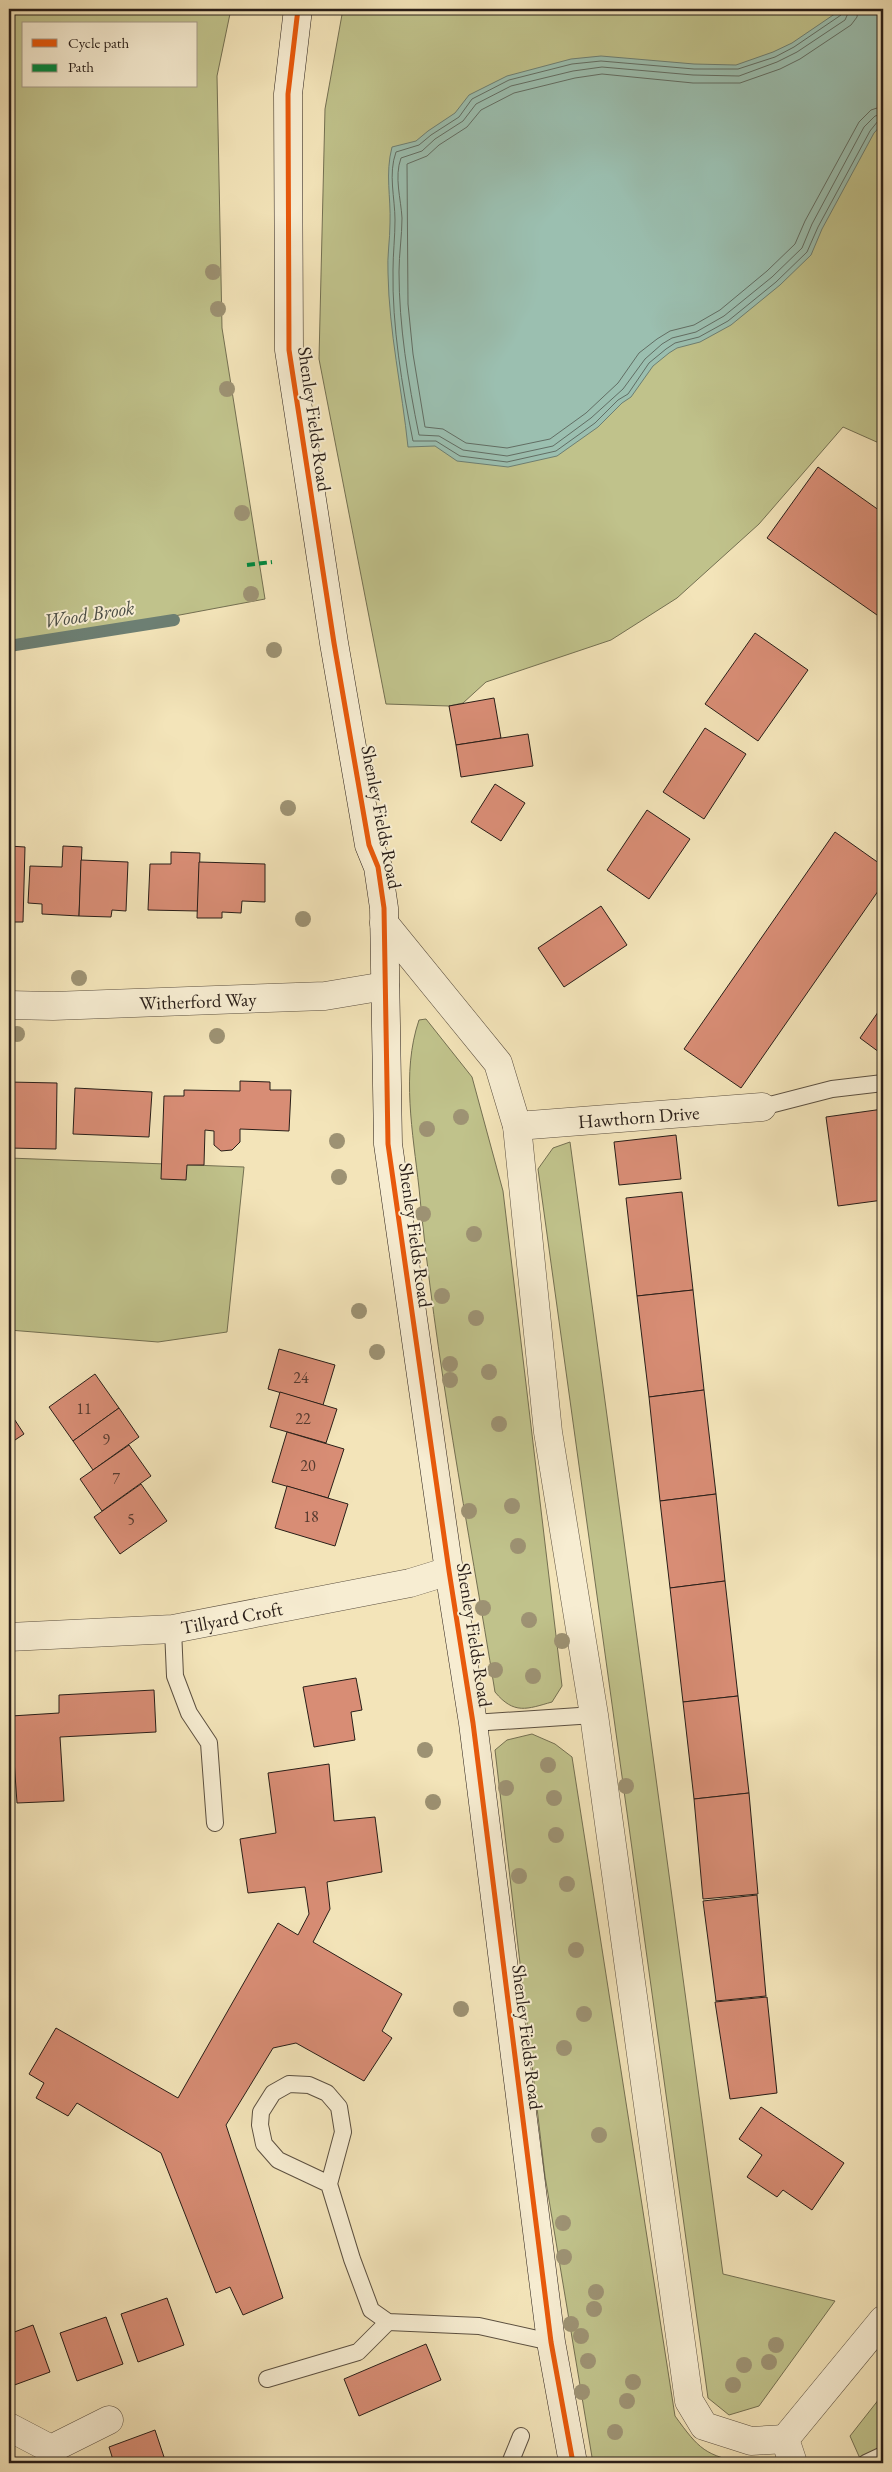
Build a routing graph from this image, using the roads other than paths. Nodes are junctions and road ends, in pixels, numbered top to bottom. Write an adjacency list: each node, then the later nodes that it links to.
1 (298, 9): 2 (street, Shenley Fields Road)
2 (384, 923): 3 (street, Shenley Fields Road); 7 (street, Shenley Fields Road)
3 (386, 986): 4 (street, Witherford Way); 8 (street, Shenley Fields Road)
4 (9, 1006)
5 (883, 1083): 6 (lane)
6 (762, 1107): 7 (street, Hawthorn Drive)
7 (517, 1126): 11 (street, Shenley Fields Road)
8 (449, 1571): 9 (street, Tillyard Croft); 12 (street, Shenley Fields Road)
9 (173, 1629): 10 (street, Tillyard Croft); 13 (lane)
10 (9, 1637)
11 (594, 1715): 12 (lane); 22 (street, Shenley Fields Road)
12 (473, 1723): 17 (street, Shenley Fields Road)
13 (216, 1823)
14 (329, 2184): 14 (lane); 16 (lane)
15 (883, 2320): 22 (street)
16 (388, 2322): 17 (lane); 18 (lane)
17 (552, 2342): 26 (street, Shenley Fields Road)
18 (267, 2379)
19 (109, 2420): 24 (street)
20 (9, 2427): 24 (street)
21 (521, 2436): 25 (lane)
22 (789, 2451)
23 (883, 2455): 27 (lane)
24 (53, 2456)
25 (510, 2463)
26 (574, 2463)
27 (866, 2463)

